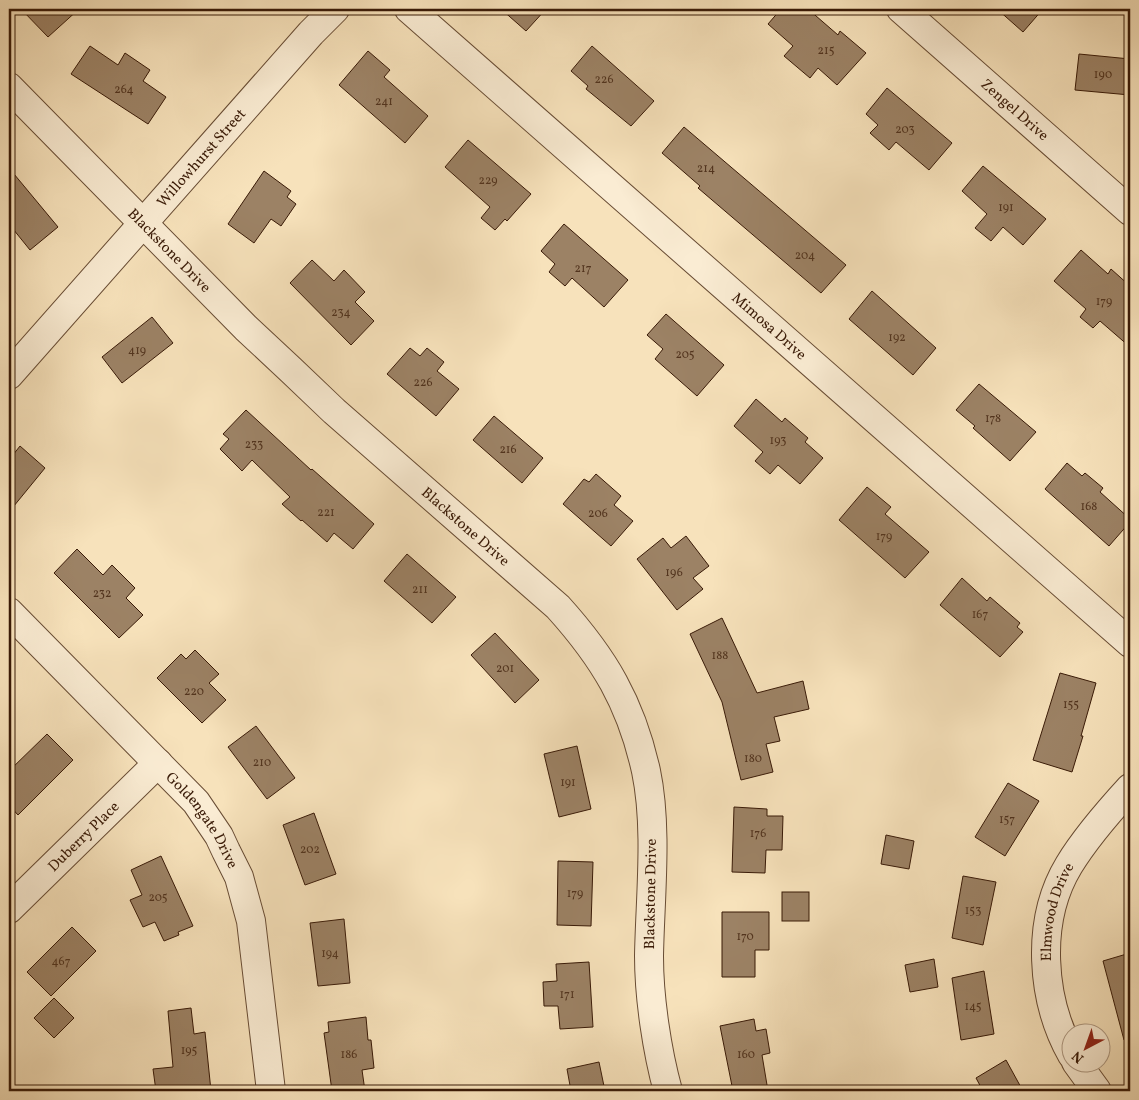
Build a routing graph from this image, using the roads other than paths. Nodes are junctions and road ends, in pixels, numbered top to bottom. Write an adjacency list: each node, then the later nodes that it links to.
1 (335, 9): 6 (street, Willowhurst Street)
2 (409, 9): 9 (street, Mimosa Drive)
3 (901, 9): 5 (street, Zengel Drive)
4 (9, 88): 6 (street, Blackstone Drive)
5 (1130, 211)
6 (144, 222): 7 (street, Willowhurst Street); 16 (street, Blackstone Drive)
7 (9, 375)
8 (9, 612): 10 (street, Goldengate Drive)
9 (1130, 643)
10 (158, 763): 12 (street, Duberry Place); 15 (street, Goldengate Drive)
11 (1130, 788): 13 (street, Elmwood Drive)
12 (9, 909)
13 (1062, 1039)
14 (1083, 1072): 17 (street)
15 (271, 1091)
16 (668, 1091)
17 (1097, 1091)

